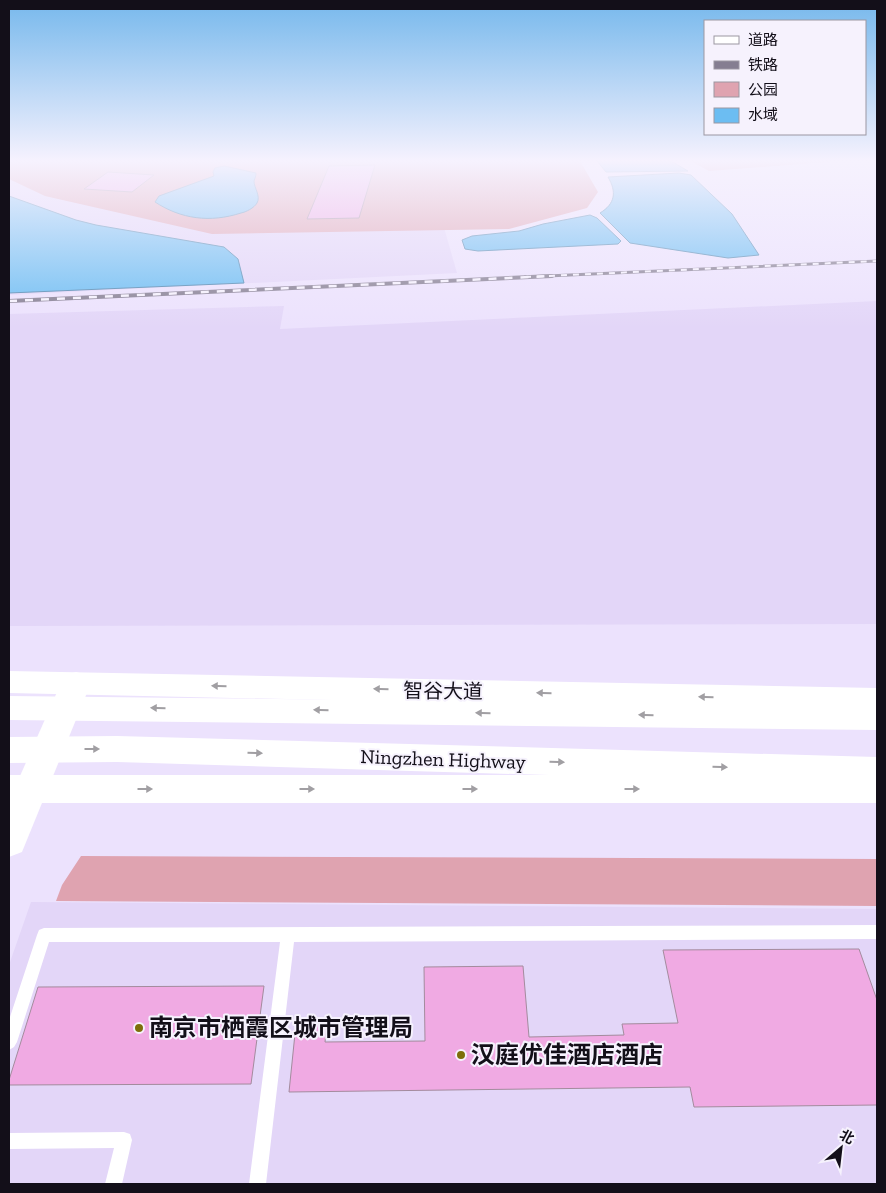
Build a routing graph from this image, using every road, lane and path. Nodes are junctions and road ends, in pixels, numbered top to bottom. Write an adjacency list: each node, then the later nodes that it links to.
1 (9, 682): 2 (main road, 智谷大道)
2 (76, 683): 3 (main road, 智谷大道, one-way to 2); 8 (main road)
3 (877, 700)
4 (9, 708): 5 (main road, one-way to 4)
5 (877, 716)
6 (9, 750): 7 (main road, Ningzhen Highway, one-way to 7)
7 (877, 772)
8 (20, 789): 9 (main road, one-way to 9); 10 (main road)
9 (877, 789)
10 (9, 841)
11 (877, 932): 12 (lane)
12 (288, 934): 13 (lane); 16 (lane)
13 (9, 1042)
14 (9, 1142): 15 (lane)
15 (114, 1184)
16 (258, 1184)

